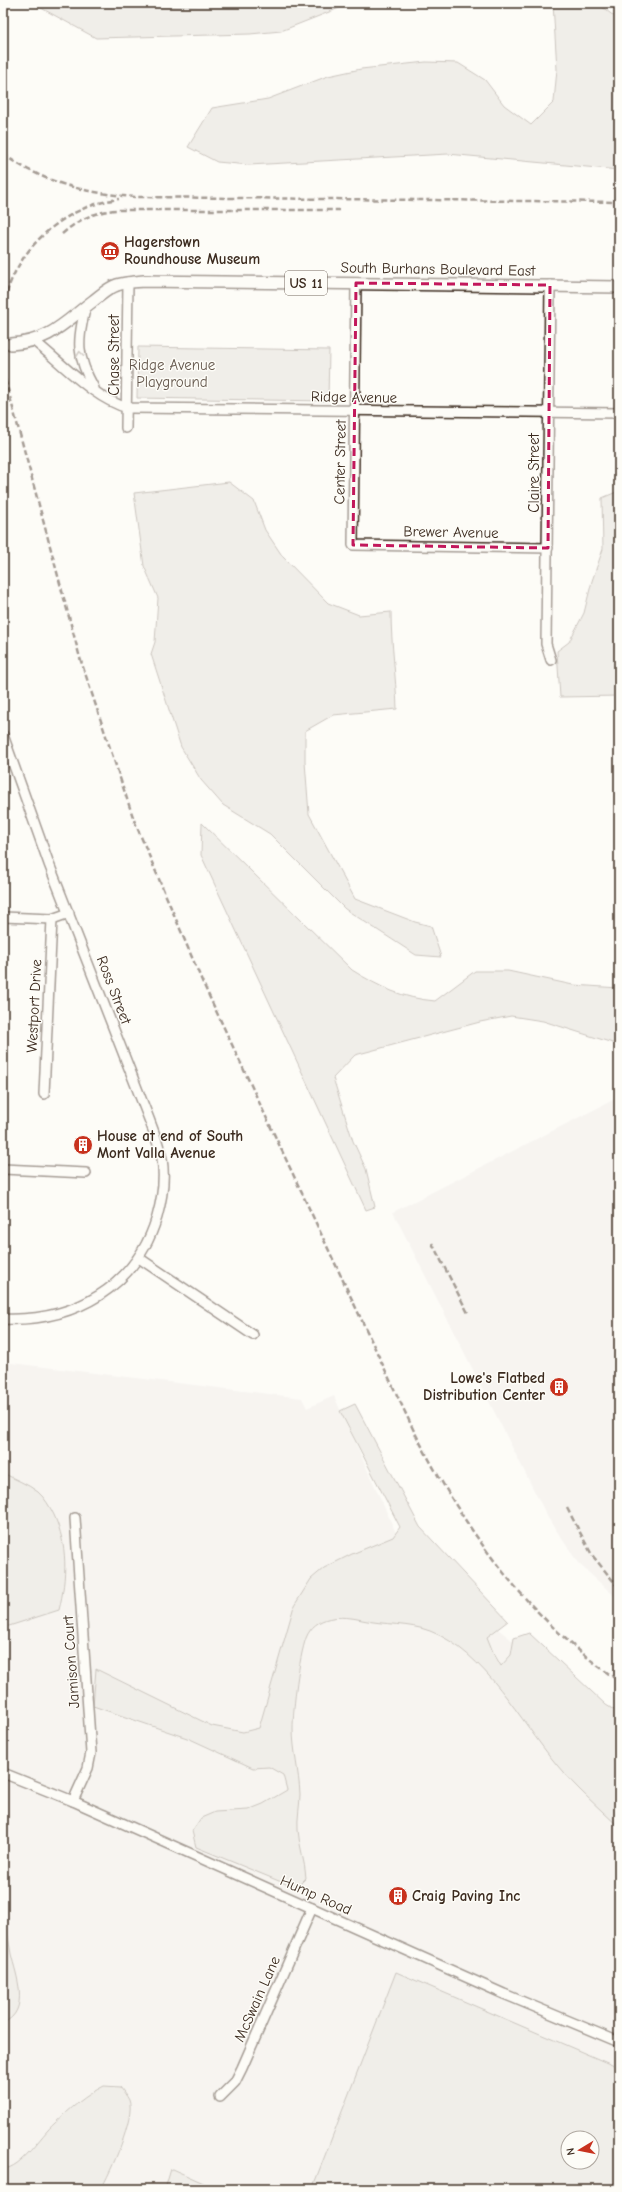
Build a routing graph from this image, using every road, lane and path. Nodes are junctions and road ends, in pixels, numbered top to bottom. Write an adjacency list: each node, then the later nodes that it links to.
1 (128, 282): 2 (main road, South Burhans Boulevard East / US 11); 5 (main road, South Burhans Boulevard East / US 11); 9 (street, Chase Street)
2 (356, 283): 3 (main road, South Burhans Boulevard East / US 11); 10 (street, Center Street)
3 (550, 285): 4 (main road, South Burhans Boulevard East / US 11); 11 (street, Claire Street)
4 (619, 287)
5 (86, 306): 6 (main road, South Burhans Boulevard East / US 11); 8 (street, Ridge Avenue, one-way to 5)
6 (34, 341): 7 (main road, South Burhans Boulevard East / US 11); 8 (street, Ridge Avenue)
7 (11, 344)
8 (94, 389): 9 (street, Ridge Avenue)
9 (128, 408): 10 (street, Ridge Avenue); 13 (street, Chase Street)
10 (354, 411): 11 (street, Ridge Avenue); 14 (street, Center Street)
11 (549, 412): 12 (street, Ridge Avenue); 15 (street, Claire Street)
12 (619, 413)
13 (126, 428)
14 (353, 545): 15 (street, Brewer Avenue)
15 (548, 548): 16 (street, Claire Street)
16 (551, 660)
17 (3, 735): 18 (street, Ross Street)
18 (69, 913): 20 (street); 24 (street, Ross Street)
19 (3, 917): 20 (street)
20 (52, 919): 21 (street, Westport Drive)
21 (44, 1094)
22 (3, 1169): 23 (street)
23 (86, 1172)
24 (139, 1258): 25 (street, Ross Street); 26 (street)
25 (3, 1319)
26 (253, 1335)
27 (75, 1518): 29 (street, Jamison Court)
28 (3, 1773): 29 (street, Hump Road)
29 (73, 1801): 30 (street, Hump Road)
30 (312, 1908): 31 (street, Hump Road); 32 (street, McSwain Lane)
31 (619, 2042)
32 (220, 2097)

